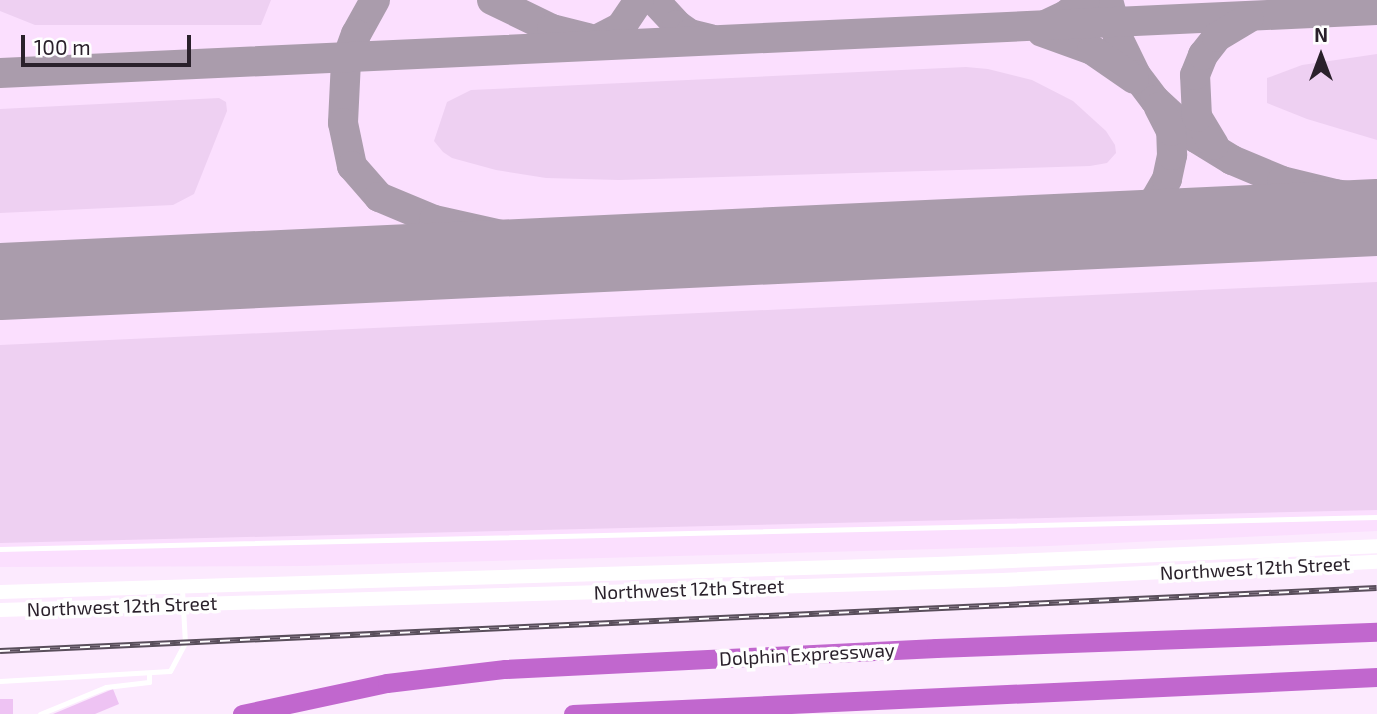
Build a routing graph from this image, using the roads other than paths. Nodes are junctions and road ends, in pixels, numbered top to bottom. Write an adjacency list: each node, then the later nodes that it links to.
1 (1377, 517): 3 (lane)
2 (1377, 546): 5 (main road, Northwest 12th Street)
3 (0, 550)
4 (1377, 562): 7 (main road, Northwest 12th Street)
5 (181, 586): 6 (main road, Northwest 12th Street); 7 (lane)
6 (0, 592)
7 (183, 604): 8 (main road, Northwest 12th Street); 10 (lane)
8 (0, 610)
9 (1377, 632): 14 (highway, Dolphin Expressway)
10 (149, 673): 12 (lane); 13 (lane)
11 (1377, 677): 15 (highway)
12 (0, 681)
13 (40, 714)
14 (242, 714)
15 (573, 714)

